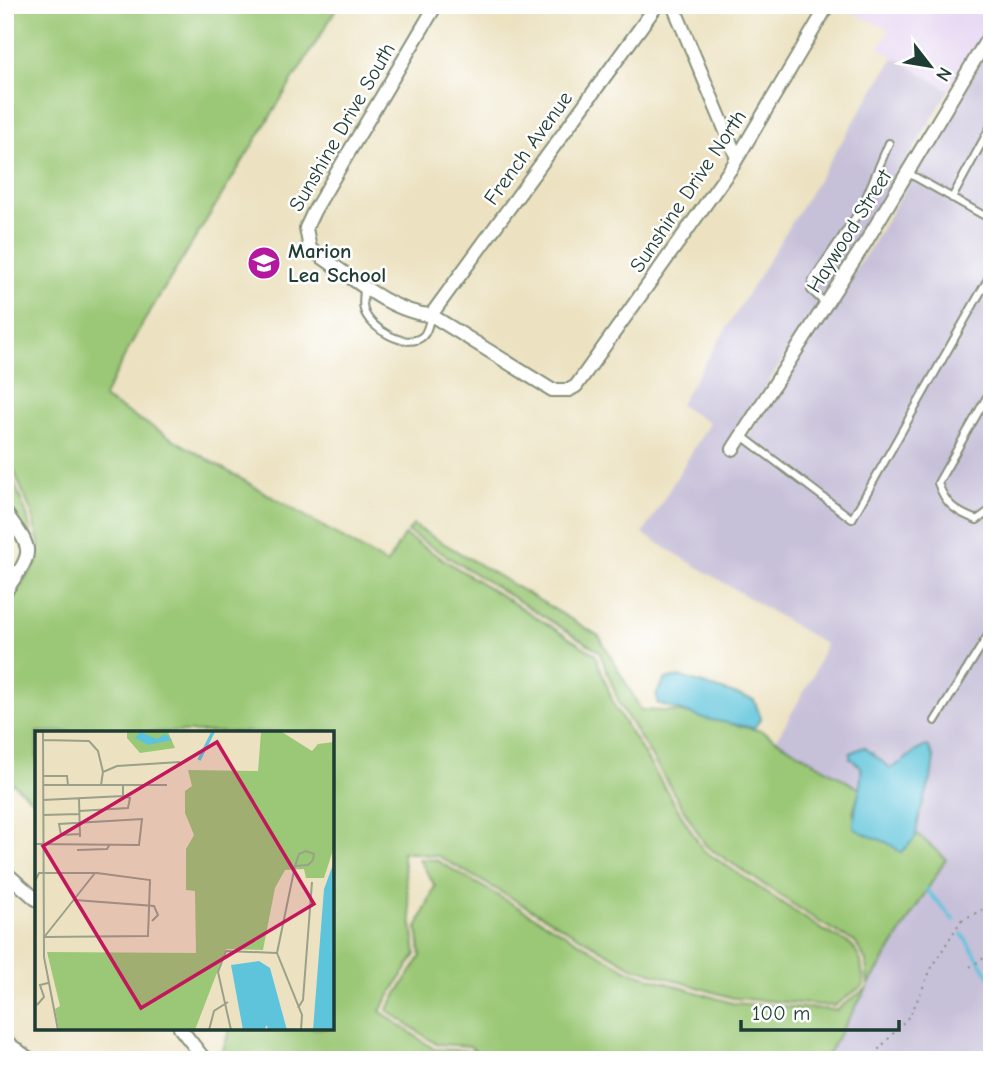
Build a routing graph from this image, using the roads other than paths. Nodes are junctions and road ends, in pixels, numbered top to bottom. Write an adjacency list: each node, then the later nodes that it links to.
1 (436, 5): 13 (street, Sunshine Drive South)
2 (657, 5): 15 (street, French Avenue)
3 (673, 5): 8 (street)
4 (828, 5): 8 (street, Sunshine Drive North)
5 (992, 31): 9 (street, Haywood Street)
6 (992, 124): 10 (lane)
7 (889, 143): 14 (lane)
8 (737, 158): 15 (street, Sunshine Drive North)
9 (908, 173): 10 (lane); 14 (street, Haywood Street)
10 (952, 198): 11 (lane)
11 (992, 220)
12 (992, 272): 17 (lane)
13 (364, 285): 15 (street); 15 (lane)
14 (826, 304): 17 (street, Haywood Street)
15 (431, 316)
16 (992, 388): 19 (lane)
17 (742, 436): 18 (street, Haywood Street)
18 (733, 449)
19 (992, 509)
20 (5, 512): 21 (street)
21 (5, 592)
22 (992, 629): 23 (lane)
23 (935, 722)
24 (5, 872): 25 (street)
25 (35, 898)
26 (182, 1030): 29 (street)
27 (5, 1041): 28 (street)
28 (31, 1060)
29 (205, 1060)

